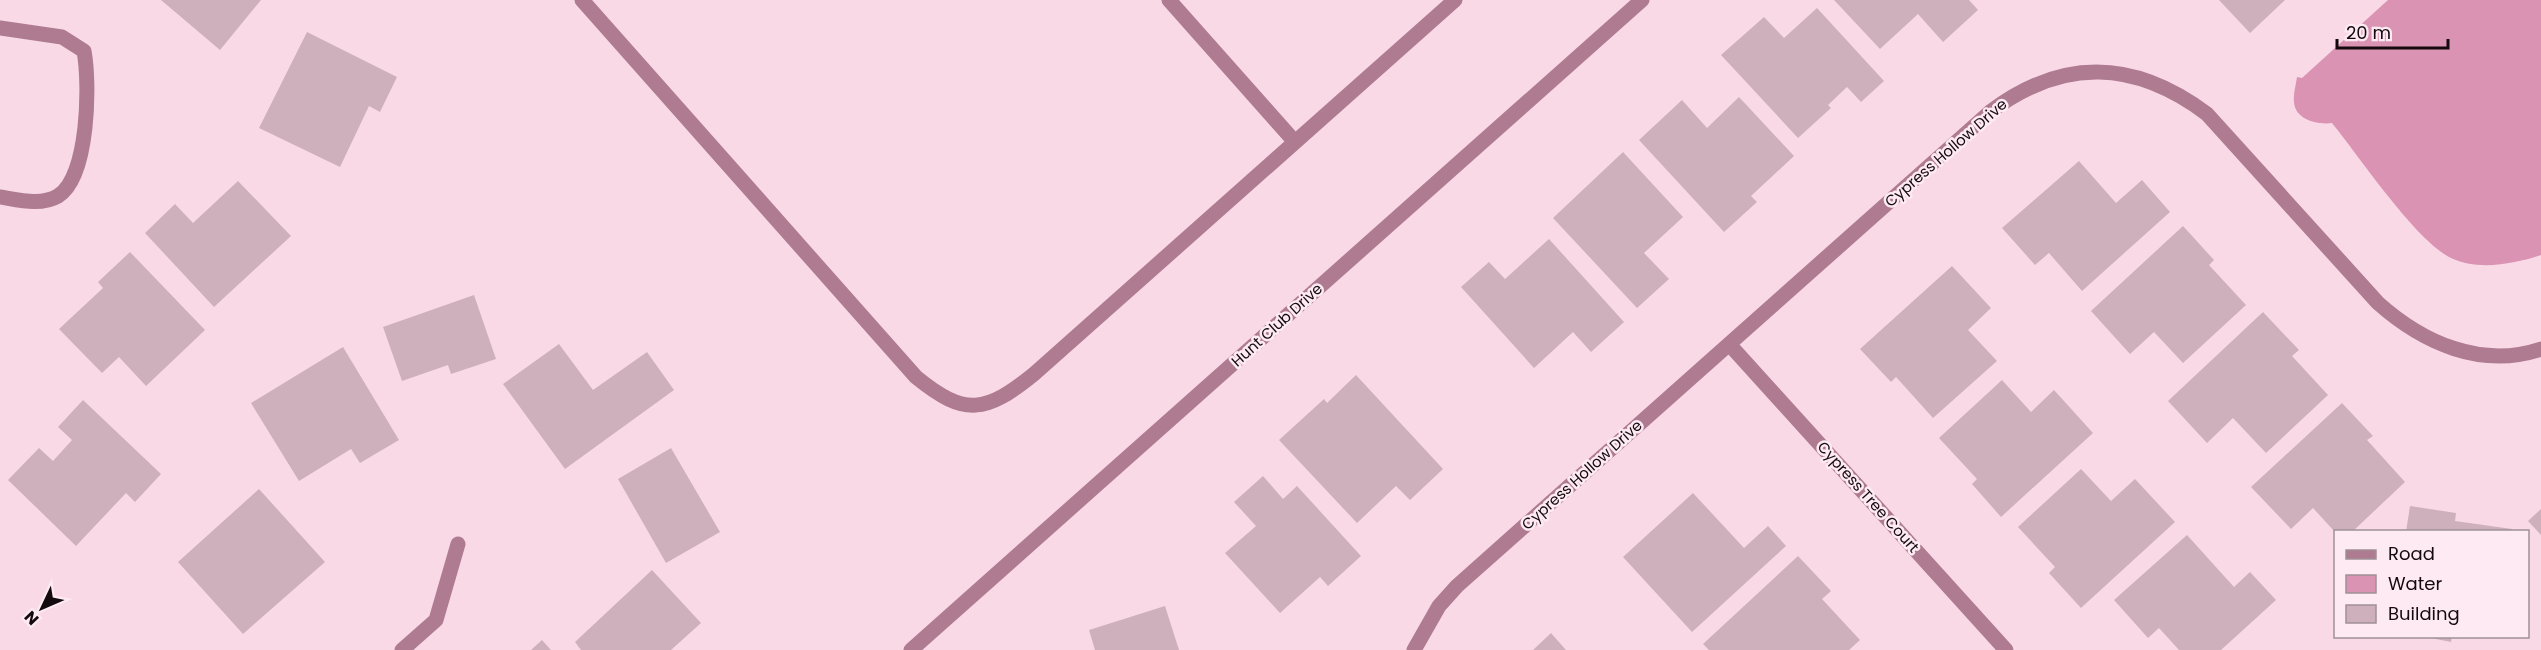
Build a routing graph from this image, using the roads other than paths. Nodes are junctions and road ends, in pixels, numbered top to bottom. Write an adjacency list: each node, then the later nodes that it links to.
1 (582, 0): 6 (street)
2 (1169, 0): 6 (street)
3 (1455, 0): 6 (street)
4 (1642, 0): 12 (street, Hunt Club Drive)
5 (0, 28): 7 (street)
6 (1295, 142)
7 (0, 197)
8 (1729, 344): 9 (street, Cypress Hollow Drive); 13 (street, Cypress Hollow Drive); 14 (street, Cypress Tree Court)
9 (2541, 349)
10 (458, 544): 11 (street)
11 (402, 650)
12 (911, 650)
13 (1414, 650)
14 (2006, 650)

